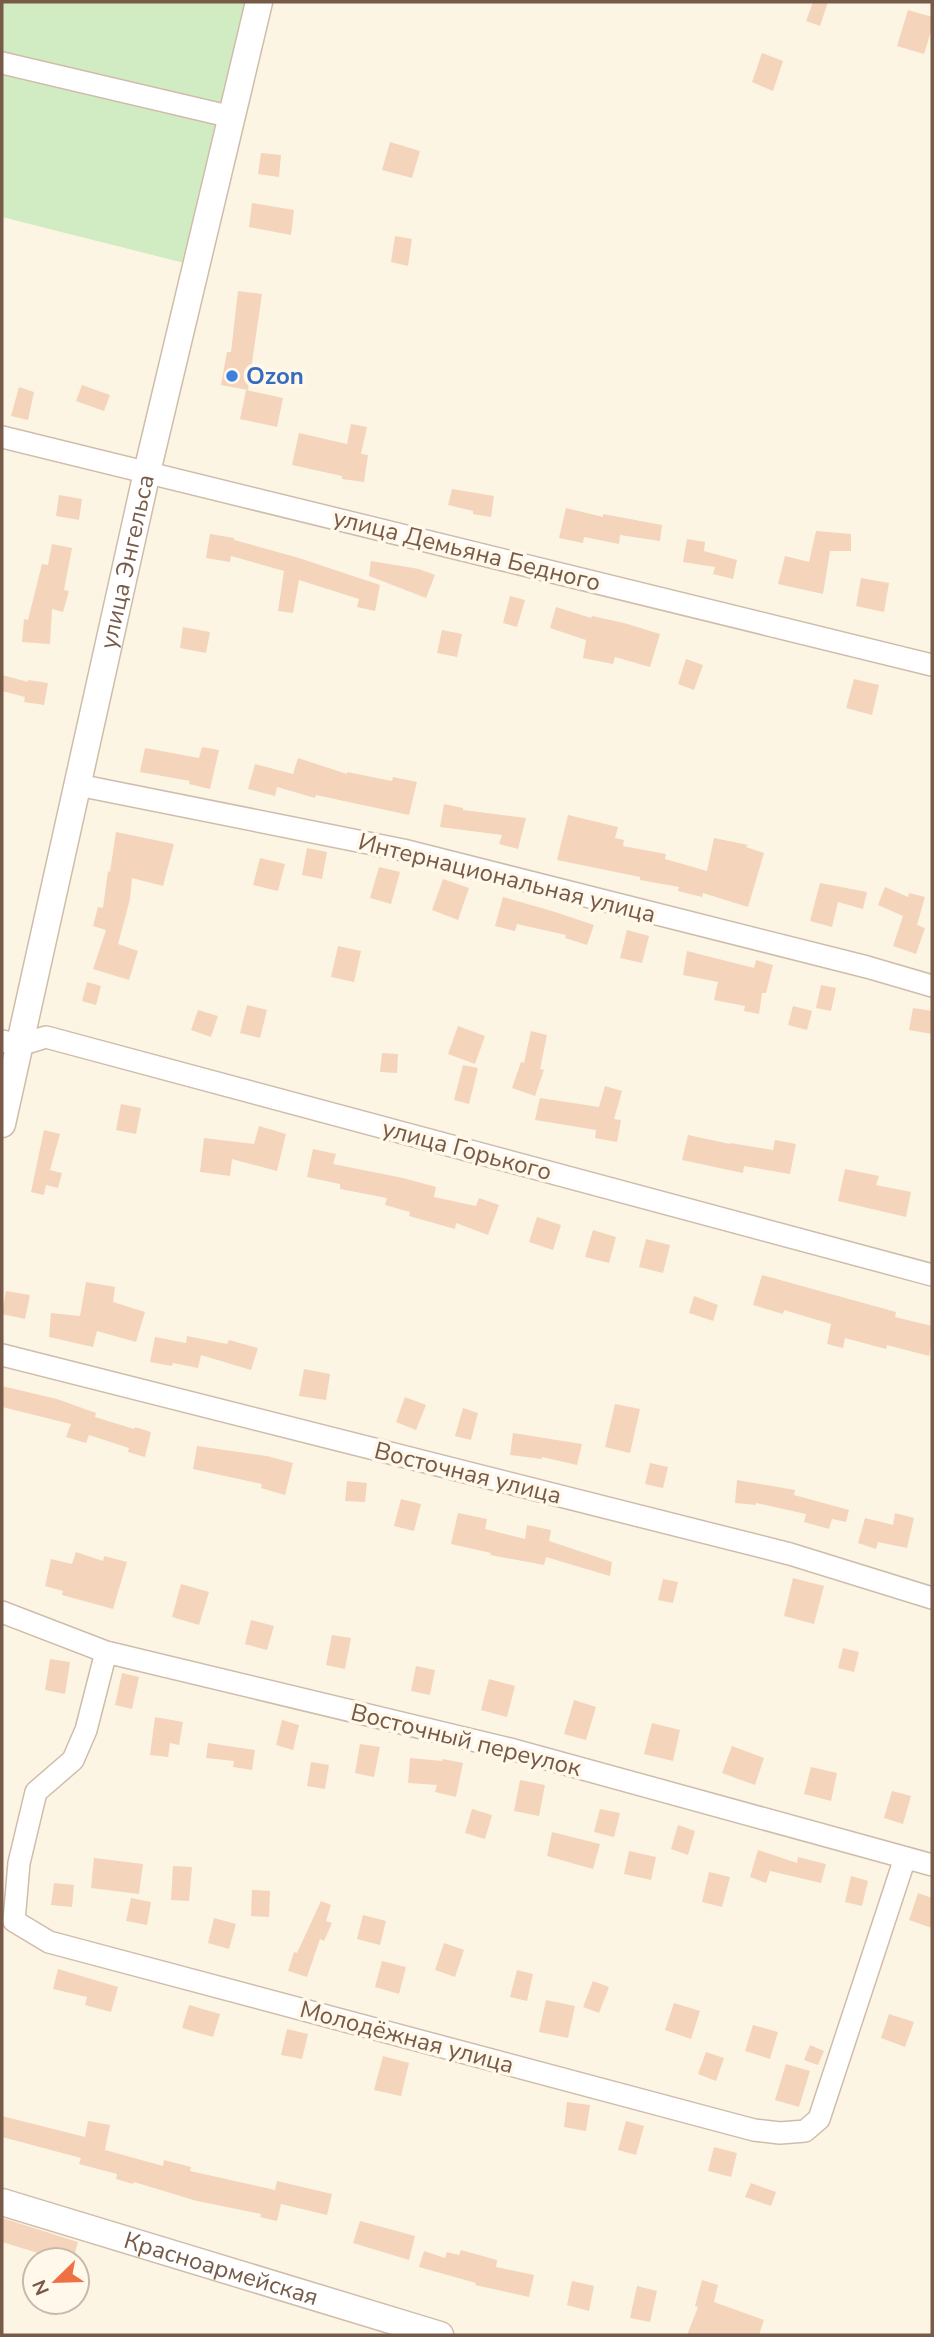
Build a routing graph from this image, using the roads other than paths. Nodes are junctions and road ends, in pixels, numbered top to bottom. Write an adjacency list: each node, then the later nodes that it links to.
1 (259, 2): 3 (street, улица Энгельса)
2 (2, 63): 3 (street)
3 (232, 117): 5 (street, улица Энгельса)
4 (2, 437): 5 (street, улица Демьяна Бедного)
5 (147, 472): 6 (street, улица Демьяна Бедного); 7 (street, улица Энгельса)
6 (932, 665)
7 (78, 785): 8 (street, Интернациональная улица); 9 (street, улица Энгельса)
8 (932, 986)
9 (11, 1043): 10 (street, улица Энгельса); 11 (street, улица Горького)
10 (2, 1124)
11 (932, 1275)
12 (2, 1355): 13 (street, Восточная улица)
13 (932, 1598)
14 (2, 1612): 15 (street, Восточный переулок)
15 (106, 1652): 16 (street, Восточный переулок); 16 (street, Молодёжная улица)
16 (905, 1858): 17 (street, Восточный переулок)
17 (932, 1865)
18 (2, 2202): 19 (street, Красноармейская)
19 (440, 2335)

